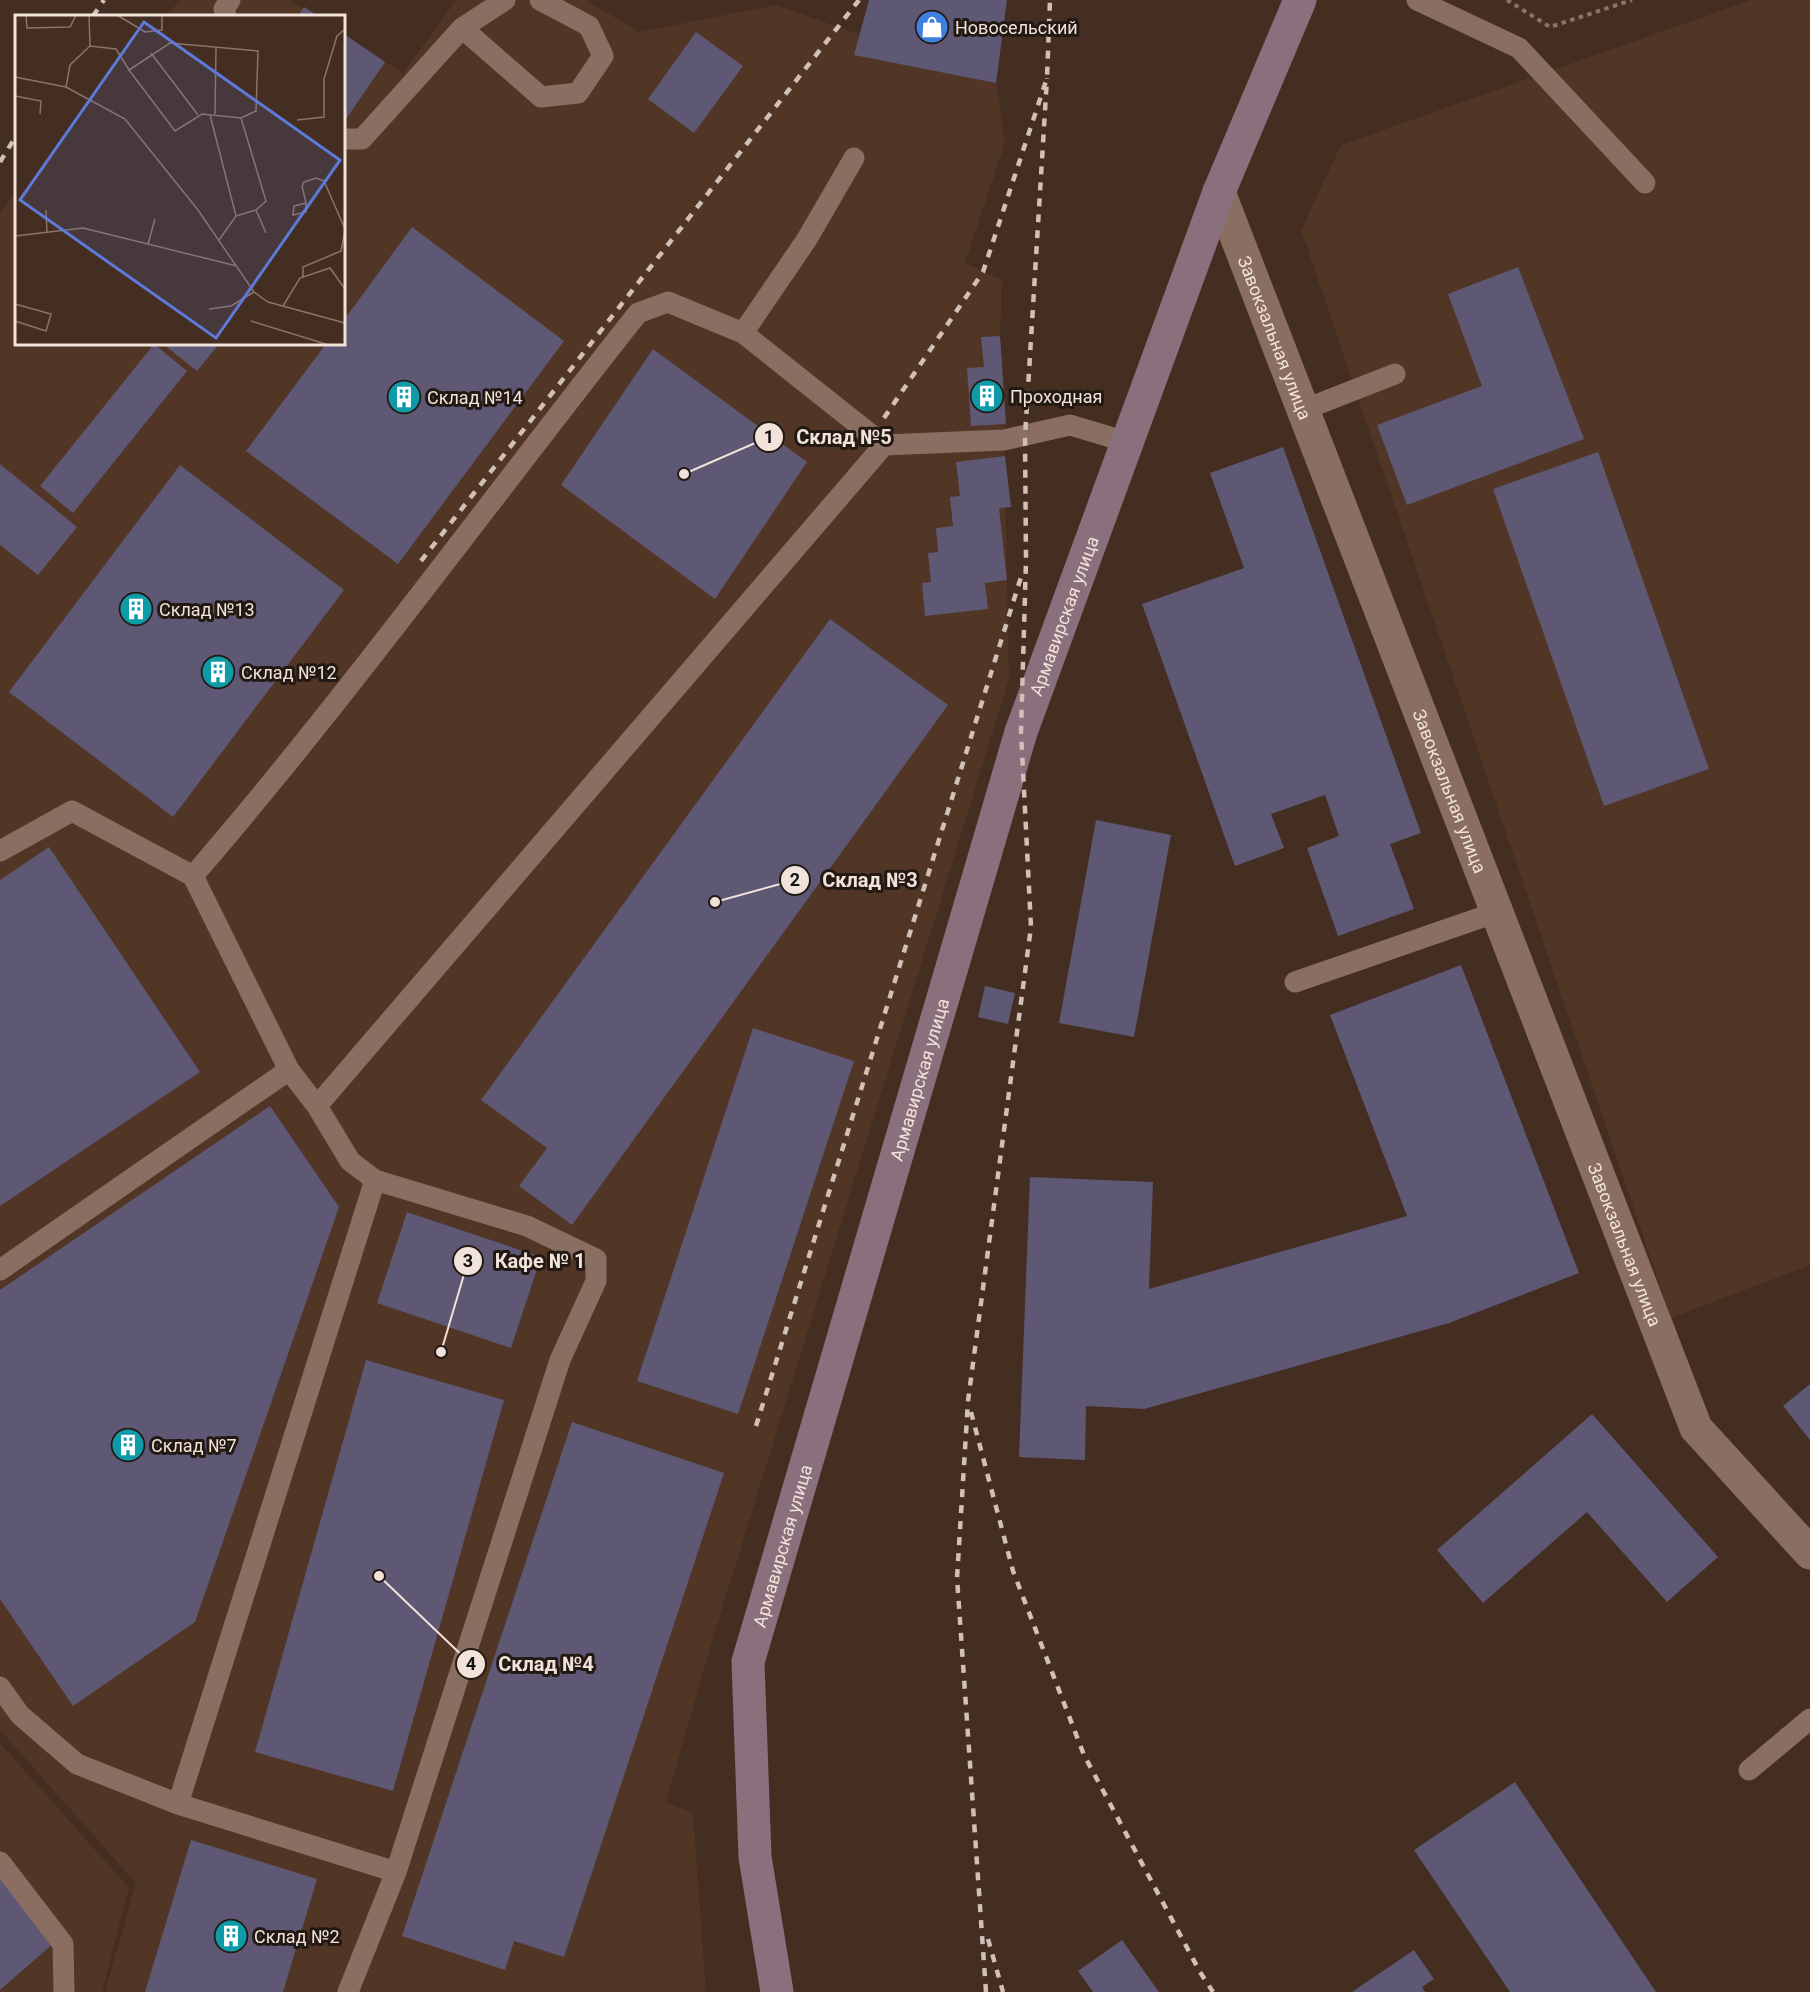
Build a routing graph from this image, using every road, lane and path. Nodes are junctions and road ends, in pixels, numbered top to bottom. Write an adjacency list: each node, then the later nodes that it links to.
1 (230, 0): 8 (lane)
2 (505, 0): 9 (lane)
3 (540, 0): 9 (lane)
4 (1300, 0): 13 (main road)
5 (1417, 0): 12 (lane)
6 (1507, 0): 7 (path)
7 (1632, 0)
8 (226, 15)
9 (462, 28): 10 (lane)
10 (345, 139)
11 (854, 158): 14 (lane)
12 (1645, 183)
13 (1219, 192): 16 (street, Завокзальная улица); 17 (main road, Армавирская улица)
14 (743, 333): 18 (lane); 20 (lane)
15 (1395, 374): 16 (lane)
16 (1303, 410): 21 (street, Завокзальная улица)
17 (1127, 442): 18 (lane); 36 (main road, Армавирская улица)
18 (884, 445): 24 (lane)
19 (0, 851): 20 (lane)
20 (193, 876): 23 (lane)
21 (1497, 912): 22 (lane); 27 (street, Завокзальная улица)
22 (1295, 982)
23 (289, 1070): 24 (lane); 26 (lane)
24 (317, 1106): 25 (lane)
25 (375, 1180): 31 (lane); 33 (lane)
26 (0, 1270)
27 (1810, 1553)
28 (0, 1687): 31 (lane)
29 (1810, 1719): 30 (lane)
30 (1749, 1770)
31 (178, 1804): 33 (lane)
32 (0, 1862): 34 (lane)
33 (396, 1872): 35 (lane)
34 (64, 1992)
35 (348, 1992)
36 (777, 1992)

